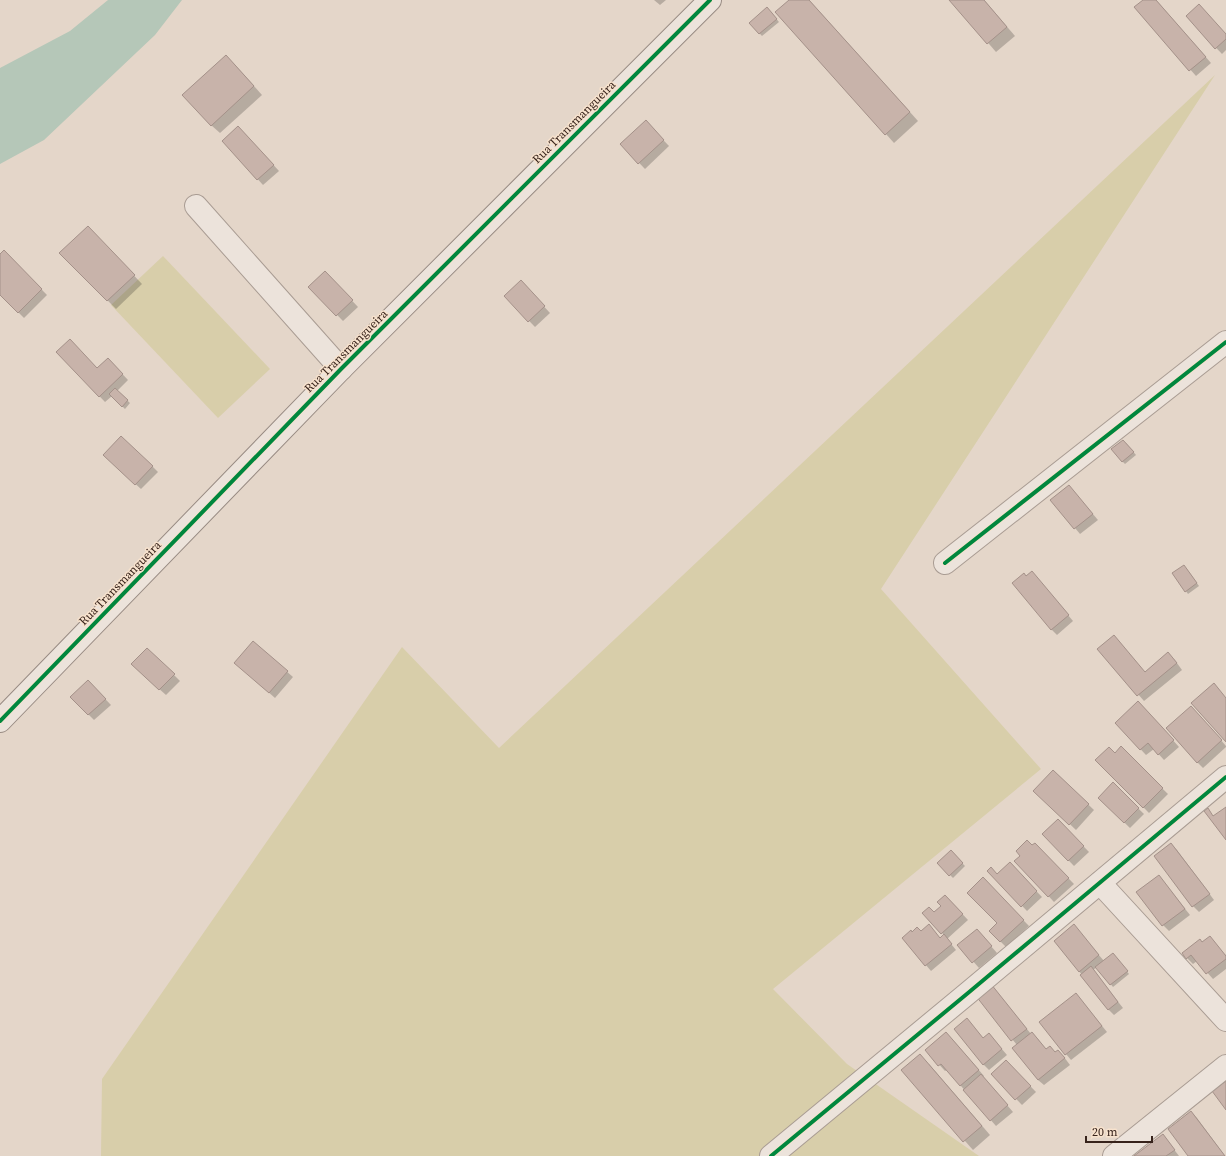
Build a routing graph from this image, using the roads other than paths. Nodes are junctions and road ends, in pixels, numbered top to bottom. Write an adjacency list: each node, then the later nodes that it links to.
1 (710, 0): 4 (street, Rua Transmangueira)
2 (196, 206): 4 (street)
3 (1226, 342): 5 (street)
4 (341, 369): 6 (street, Rua Transmangueira)
5 (945, 563)
6 (0, 721)
7 (1226, 777): 8 (street)
8 (1100, 882): 9 (street); 11 (street)
9 (1226, 1020)
10 (1226, 1066): 12 (street)
11 (771, 1156)
12 (1114, 1156)

